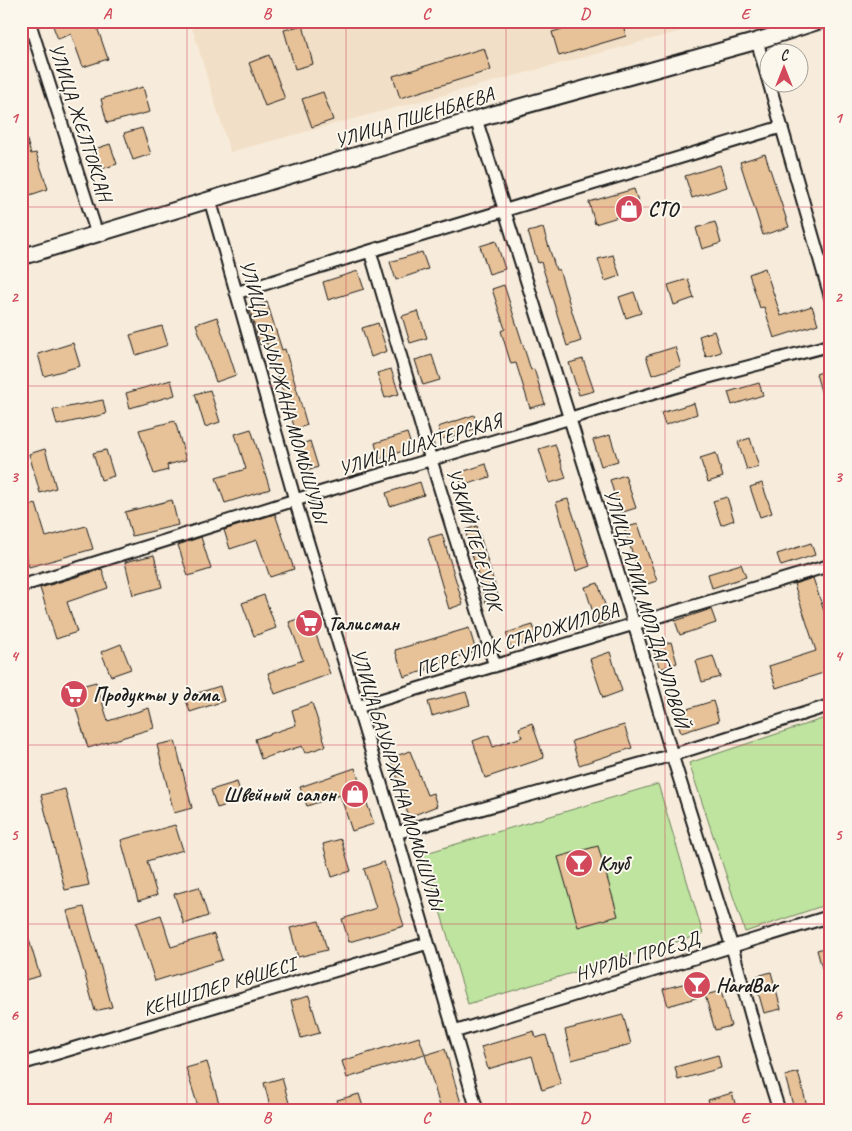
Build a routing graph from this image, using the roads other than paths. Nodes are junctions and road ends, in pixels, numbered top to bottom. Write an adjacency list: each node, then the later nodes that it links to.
1 (29, 21): 8 (street, УЛИЦА ЖЕЛТОКСАН)
2 (819, 21): 3 (street, УЛИЦА ПШЕНБАЕВА)
3 (757, 41): 4 (street, УЛИЦА ПШЕНБАЕВА); 5 (street)
4 (476, 119): 6 (street, УЛИЦА ПШЕНБАЕВА); 7 (street, УЛИЦА АЛИИ МОЛДАГУЛОВОЙ)
5 (781, 127): 7 (street); 12 (street)
6 (210, 200): 8 (street, УЛИЦА ПШЕНБАЕВА); 11 (street, УЛИЦА БАУЫРЖАНА МОМЫШУЛЫ)
7 (504, 211): 9 (street); 14 (street, УЛИЦА АЛИИ МОЛДАГУЛОВОЙ)
8 (97, 234): 10 (street, УЛИЦА ПШЕНБАЕВА)
9 (370, 251): 11 (street); 15 (street, УЗКИЙ ПЕРЕУЛОК)
10 (21, 257)
11 (236, 294): 16 (street, УЛИЦА БАУЫРЖАНА МОМЫШУЛЫ)
12 (831, 299)
13 (831, 345): 14 (street, УЛИЦА ШАХТЕРСКАЯ)
14 (569, 419): 15 (street, УЛИЦА ШАХТЕРСКАЯ); 19 (street, УЛИЦА АЛИИ МОЛДАГУЛОВОЙ)
15 (431, 460): 16 (street, УЛИЦА ШАХТЕРСКАЯ); 20 (street, УЗКИЙ ПЕРЕУЛОК)
16 (295, 500): 18 (street, УЛИЦА ШАХТЕРСКАЯ); 22 (street, УЛИЦА БАУЫРЖАНА МОМЫШУЛЫ)
17 (831, 565): 19 (street, ПЕРЕУЛОК СТАРОЖИЛОВА)
18 (21, 586)
19 (634, 624): 20 (street, ПЕРЕУЛОК СТАРОЖИЛОВА); 23 (street, УЛИЦА АЛИИ МОЛДАГУЛОВОЙ)
20 (495, 666): 22 (street, ПЕРЕУЛОК СТАРОЖИЛОВА)
21 (831, 705): 23 (street)
22 (358, 707): 24 (street, УЛИЦА БАУЫРЖАНА МОМЫШУЛЫ)
23 (672, 755): 24 (street); 27 (street, УЛИЦА АЛИИ МОЛДАГУЛОВОЙ)
24 (396, 833): 26 (street, УЛИЦА БАУЫРЖАНА МОМЫШУЛЫ)
25 (831, 916): 27 (street, НУРЛЫ ПРОЕЗД)
26 (428, 943): 28 (street, УЛИЦА БАУЫРЖАНА МОМЫШУЛЫ); 29 (street, КЕНШІЛЕР КӨШЕСІ)
27 (732, 947): 28 (street, НУРЛЫ ПРОЕЗД); 31 (street, УЛИЦА АЛИИ МОЛДАГУЛОВОЙ)
28 (454, 1032): 30 (street, УЛИЦА БАУЫРЖАНА МОМЫШУЛЫ)
29 (21, 1064)
30 (477, 1110)
31 (779, 1110)

